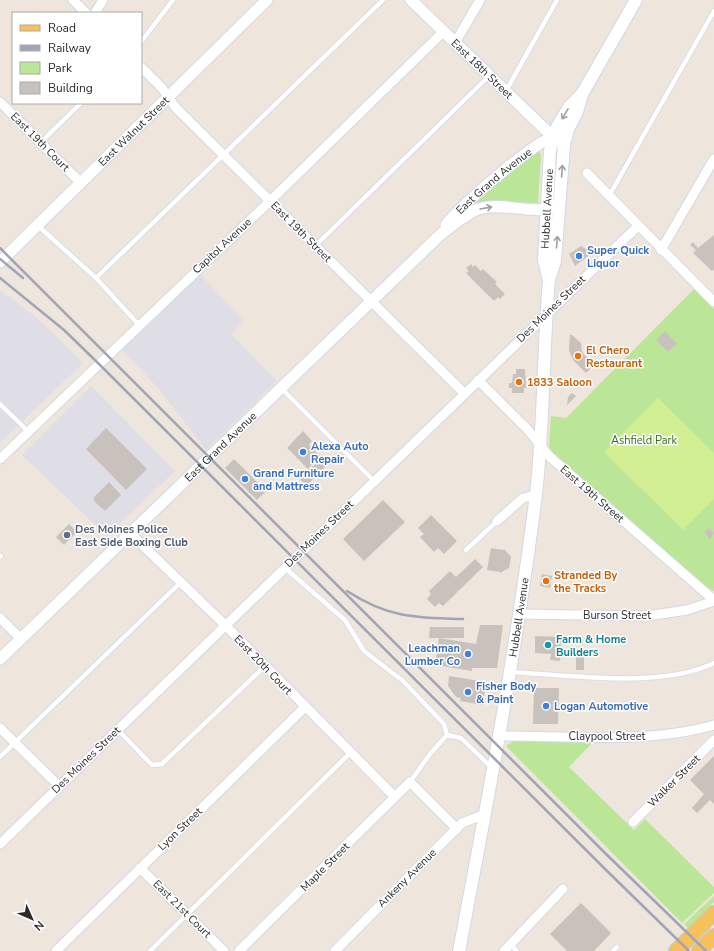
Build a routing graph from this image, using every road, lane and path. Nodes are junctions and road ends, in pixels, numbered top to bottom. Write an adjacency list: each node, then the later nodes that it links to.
1 (73, 0): 11 (street)
2 (102, 0): 12 (street)
3 (173, 0): 14 (lane)
4 (267, 0): 19 (street, East Walnut Street)
5 (384, 0): 24 (lane)
6 (411, 0): 13 (street, East 18th Street)
7 (480, 0): 15 (street)
8 (557, 0): 18 (lane)
9 (636, 0): 22 (main road)
10 (714, 11): 28 (lane)
11 (85, 12)
12 (96, 12)
13 (443, 32): 15 (street, East 18th Street); 29 (street, Capitol Avenue)
14 (142, 41)
15 (455, 43): 17 (street, East 18th Street)
16 (142, 68): 19 (street, East 19th Street)
17 (489, 76): 18 (street, East 18th Street); 35 (lane)
18 (505, 91): 22 (street, East 18th Street)
19 (168, 97): 24 (street, East 19th Street); 27 (street, East Walnut Street)
20 (80, 104): 23 (lane)
21 (3, 105): 23 (street, East 19th Court)
22 (559, 138): 30 (main road, Hubbell Avenue, one-way to 22); 31 (main road, Hubbell Avenue); 34 (street, East Grand Avenue)
23 (40, 143): 27 (street, East 19th Court)
24 (224, 155): 29 (street, East 19th Street); 38 (lane)
25 (714, 159): 36 (street)
26 (587, 173): 28 (street)
27 (80, 182): 32 (street, East Walnut Street)
28 (609, 196): 33 (street)
29 (270, 201): 35 (street, East 19th Street); 43 (street, Capitol Avenue)
30 (560, 202): 31 (street); 39 (main road, Hubbell Avenue, one-way to 30)
31 (547, 210): 34 (street, East Grand Avenue, one-way to 31); 39 (main road, Hubbell Avenue)
32 (37, 225): 37 (street, East Walnut Street); 38 (lane)
33 (638, 226): 36 (street); 42 (street, Des Moines Street)
34 (440, 234): 40 (street, East Grand Avenue)
35 (315, 246): 40 (street, East 19th Street)
36 (662, 250): 41 (street)
37 (0, 262)
38 (96, 278): 43 (lane)
39 (549, 280): 42 (main road, Hubbell Avenue)
40 (370, 301): 45 (street, East Grand Avenue); 46 (street, East 19th Street)
41 (714, 302)
42 (546, 314): 44 (street, Des Moines Street); 49 (main road, Hubbell Avenue)
43 (139, 325): 48 (street, Capitol Avenue)
44 (478, 380): 46 (street, Des Moines Street); 49 (street, East 19th Street)
45 (280, 388): 51 (lane); 54 (street, East Grand Avenue)
46 (464, 393): 51 (street, Des Moines Street)
47 (0, 404): 48 (lane)
48 (28, 432): 50 (street, Capitol Avenue)
49 (540, 446): 52 (main road, Hubbell Avenue); 58 (street, East 19th Street)
50 (0, 459)
51 (374, 481): 56 (street, Des Moines Street)
52 (536, 495): 53 (street); 59 (main road, Hubbell Avenue)
53 (497, 521): 55 (lane)
54 (130, 533): 57 (street, East 20th Court); 62 (street, East Grand Avenue)
55 (466, 550)
56 (285, 567): 61 (street, Des Moines Street); 71 (lane)
57 (180, 583): 61 (street, East 20th Court); 74 (lane)
58 (714, 600): 59 (street, Burson Street)
59 (518, 614): 66 (main road, Hubbell Avenue)
60 (0, 618): 62 (street)
61 (225, 625): 65 (street, East 20th Court); 70 (street, Des Moines Street)
62 (21, 639): 63 (street, East Grand Avenue)
63 (0, 659)
64 (714, 663): 66 (lane)
65 (264, 667): 67 (street, East 20th Court); 70 (lane)
66 (510, 672): 72 (main road, Hubbell Avenue)
67 (305, 707): 75 (street, East 20th Court); 85 (street, Lyon Street)
68 (714, 725): 72 (street, Claypool Street)
69 (0, 728): 74 (street)
70 (118, 730): 79 (street, Des Moines Street)
71 (447, 735): 77 (lane); 78 (lane)
72 (500, 736): 77 (main road, Hubbell Avenue)
73 (714, 740): 82 (street, Walker Street)
74 (15, 742): 76 (lane); 79 (street)
75 (350, 753): 80 (street, East 20th Court); 88 (lane)
76 (0, 757)
77 (493, 770): 81 (main road, Hubbell Avenue)
78 (410, 782): 80 (street, Maple Street); 83 (street)
79 (59, 786): 84 (street, Des Moines Street)
80 (395, 797): 94 (street, Maple Street)
81 (485, 814): 83 (street, Ankeny Avenue); 96 (main road, Hubbell Avenue)
82 (633, 822)
83 (457, 829): 95 (street, Ankeny Avenue)
84 (0, 844)
85 (140, 868): 88 (street, East 21st Court); 91 (street, Lyon Street)
86 (563, 889): 90 (street)
87 (714, 913): 97 (main road)
88 (188, 915): 92 (lane); 93 (street, East 21st Court)
89 (714, 936): 98 (main road)
90 (510, 949)
91 (56, 951)
92 (150, 951)
93 (224, 951)
94 (239, 951)
95 (336, 951)
96 (459, 951)
97 (676, 951)
98 (699, 951)

